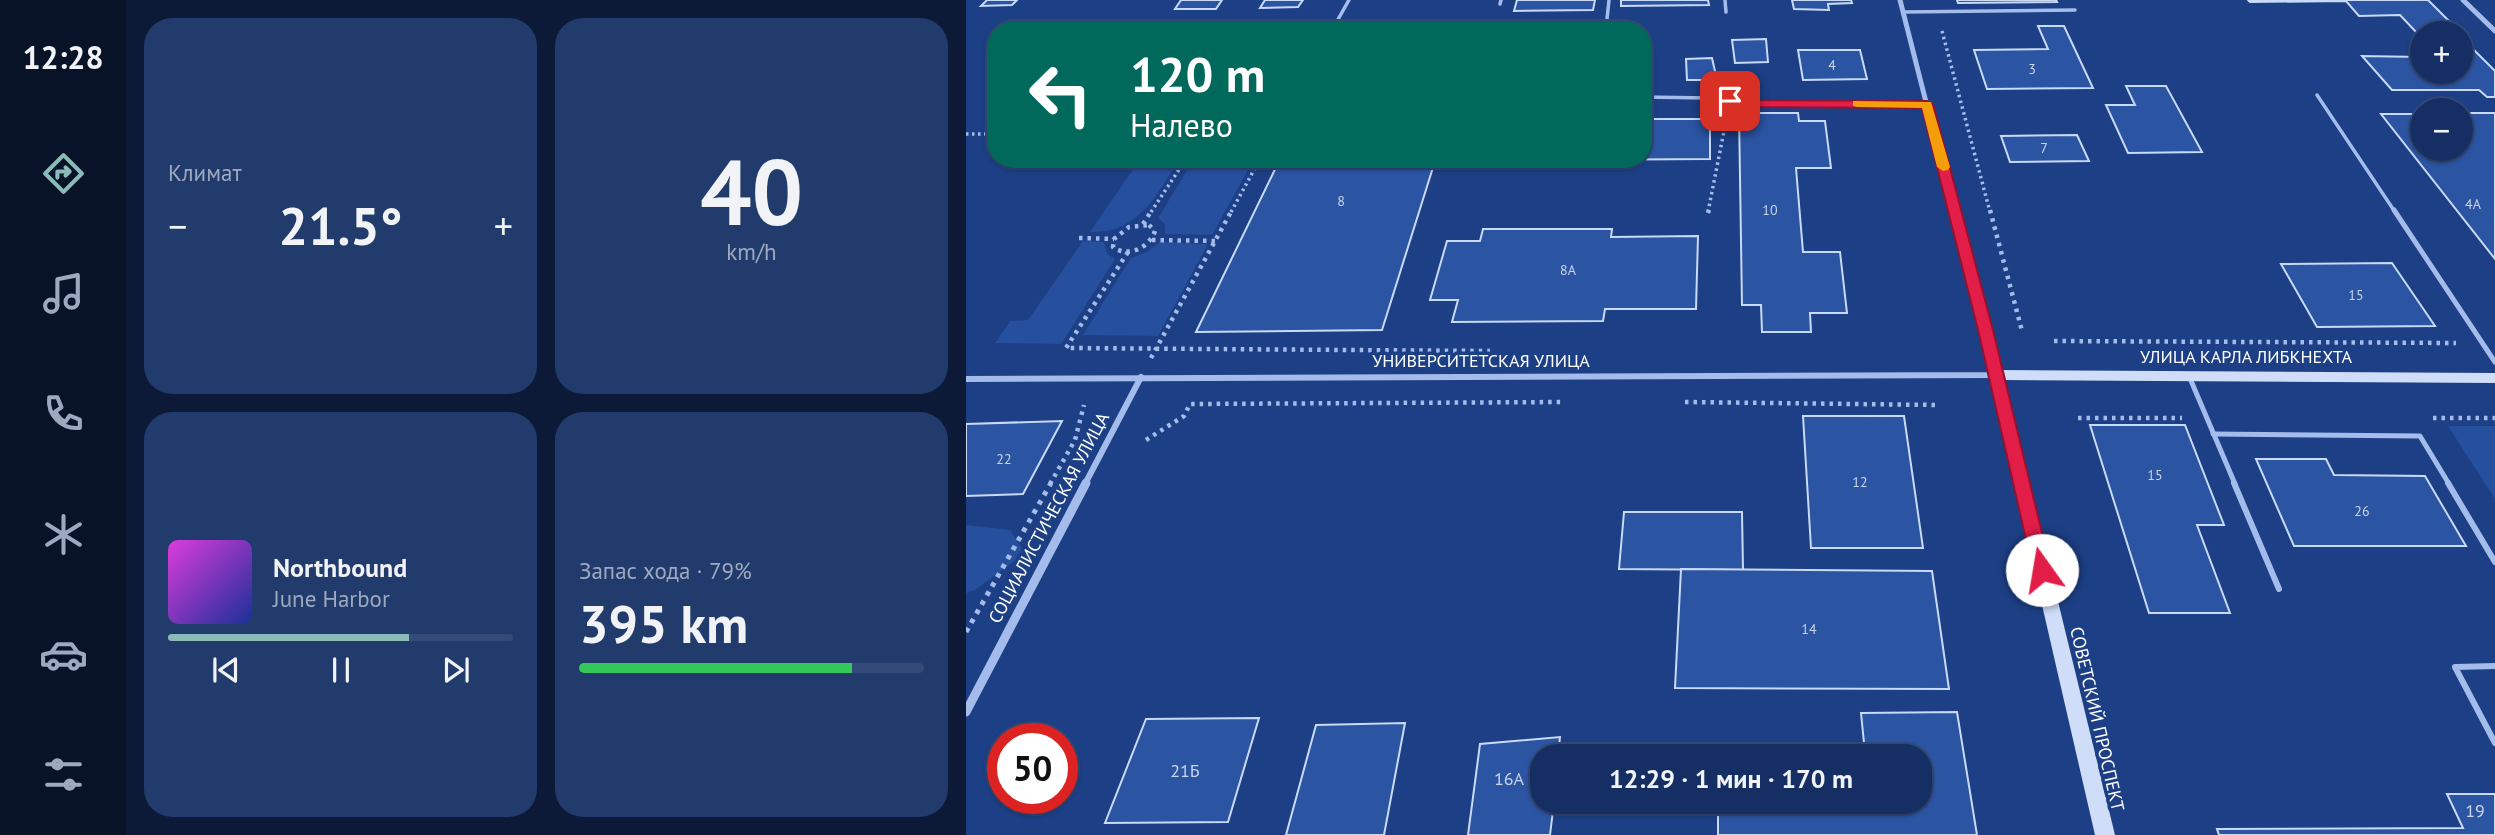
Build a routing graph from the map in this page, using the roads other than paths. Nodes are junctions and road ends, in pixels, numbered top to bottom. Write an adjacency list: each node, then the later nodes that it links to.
1 (1349, 0): 10 (lane)
2 (1609, 0): 9 (lane)
3 (1725, 0): 7 (lane)
4 (1900, 0): 8 (street, СОВЕТСКИЙ ПРОСПЕКТ)
5 (2463, 0): 11 (street)
6 (2075, 10): 8 (lane)
7 (1726, 12)
8 (1903, 12): 14 (street, СОВЕТСКИЙ ПРОСПЕКТ)
9 (1607, 19)
10 (1337, 21)
11 (2495, 31)
12 (2317, 95): 15 (lane)
13 (1652, 97): 14 (lane)
14 (1927, 104): 16 (street, СОВЕТСКИЙ ПРОСПЕКТ)
15 (2495, 362)
16 (1996, 375): 17 (main road, УЛИЦА КАРЛА ЛИБКНЕХТА); 18 (street, УНИВЕРСИТЕТСКАЯ УЛИЦА); 27 (main road, СОВЕТСКИЙ ПРОСПЕКТ)
17 (2189, 376): 19 (main road, УЛИЦА КАРЛА ЛИБКНЕХТА); 21 (lane)
18 (1141, 377): 20 (street, УНИВЕРСИТЕТСКАЯ УЛИЦА); 25 (street, СОЦИАЛИСТИЧЕСКАЯ УЛИЦА)
19 (2495, 378)
20 (966, 379)
21 (2213, 434): 22 (lane); 23 (lane)
22 (2495, 562)
23 (2279, 589)
24 (2495, 666): 26 (lane)
25 (966, 712)
26 (2495, 743)
27 (2105, 835)

